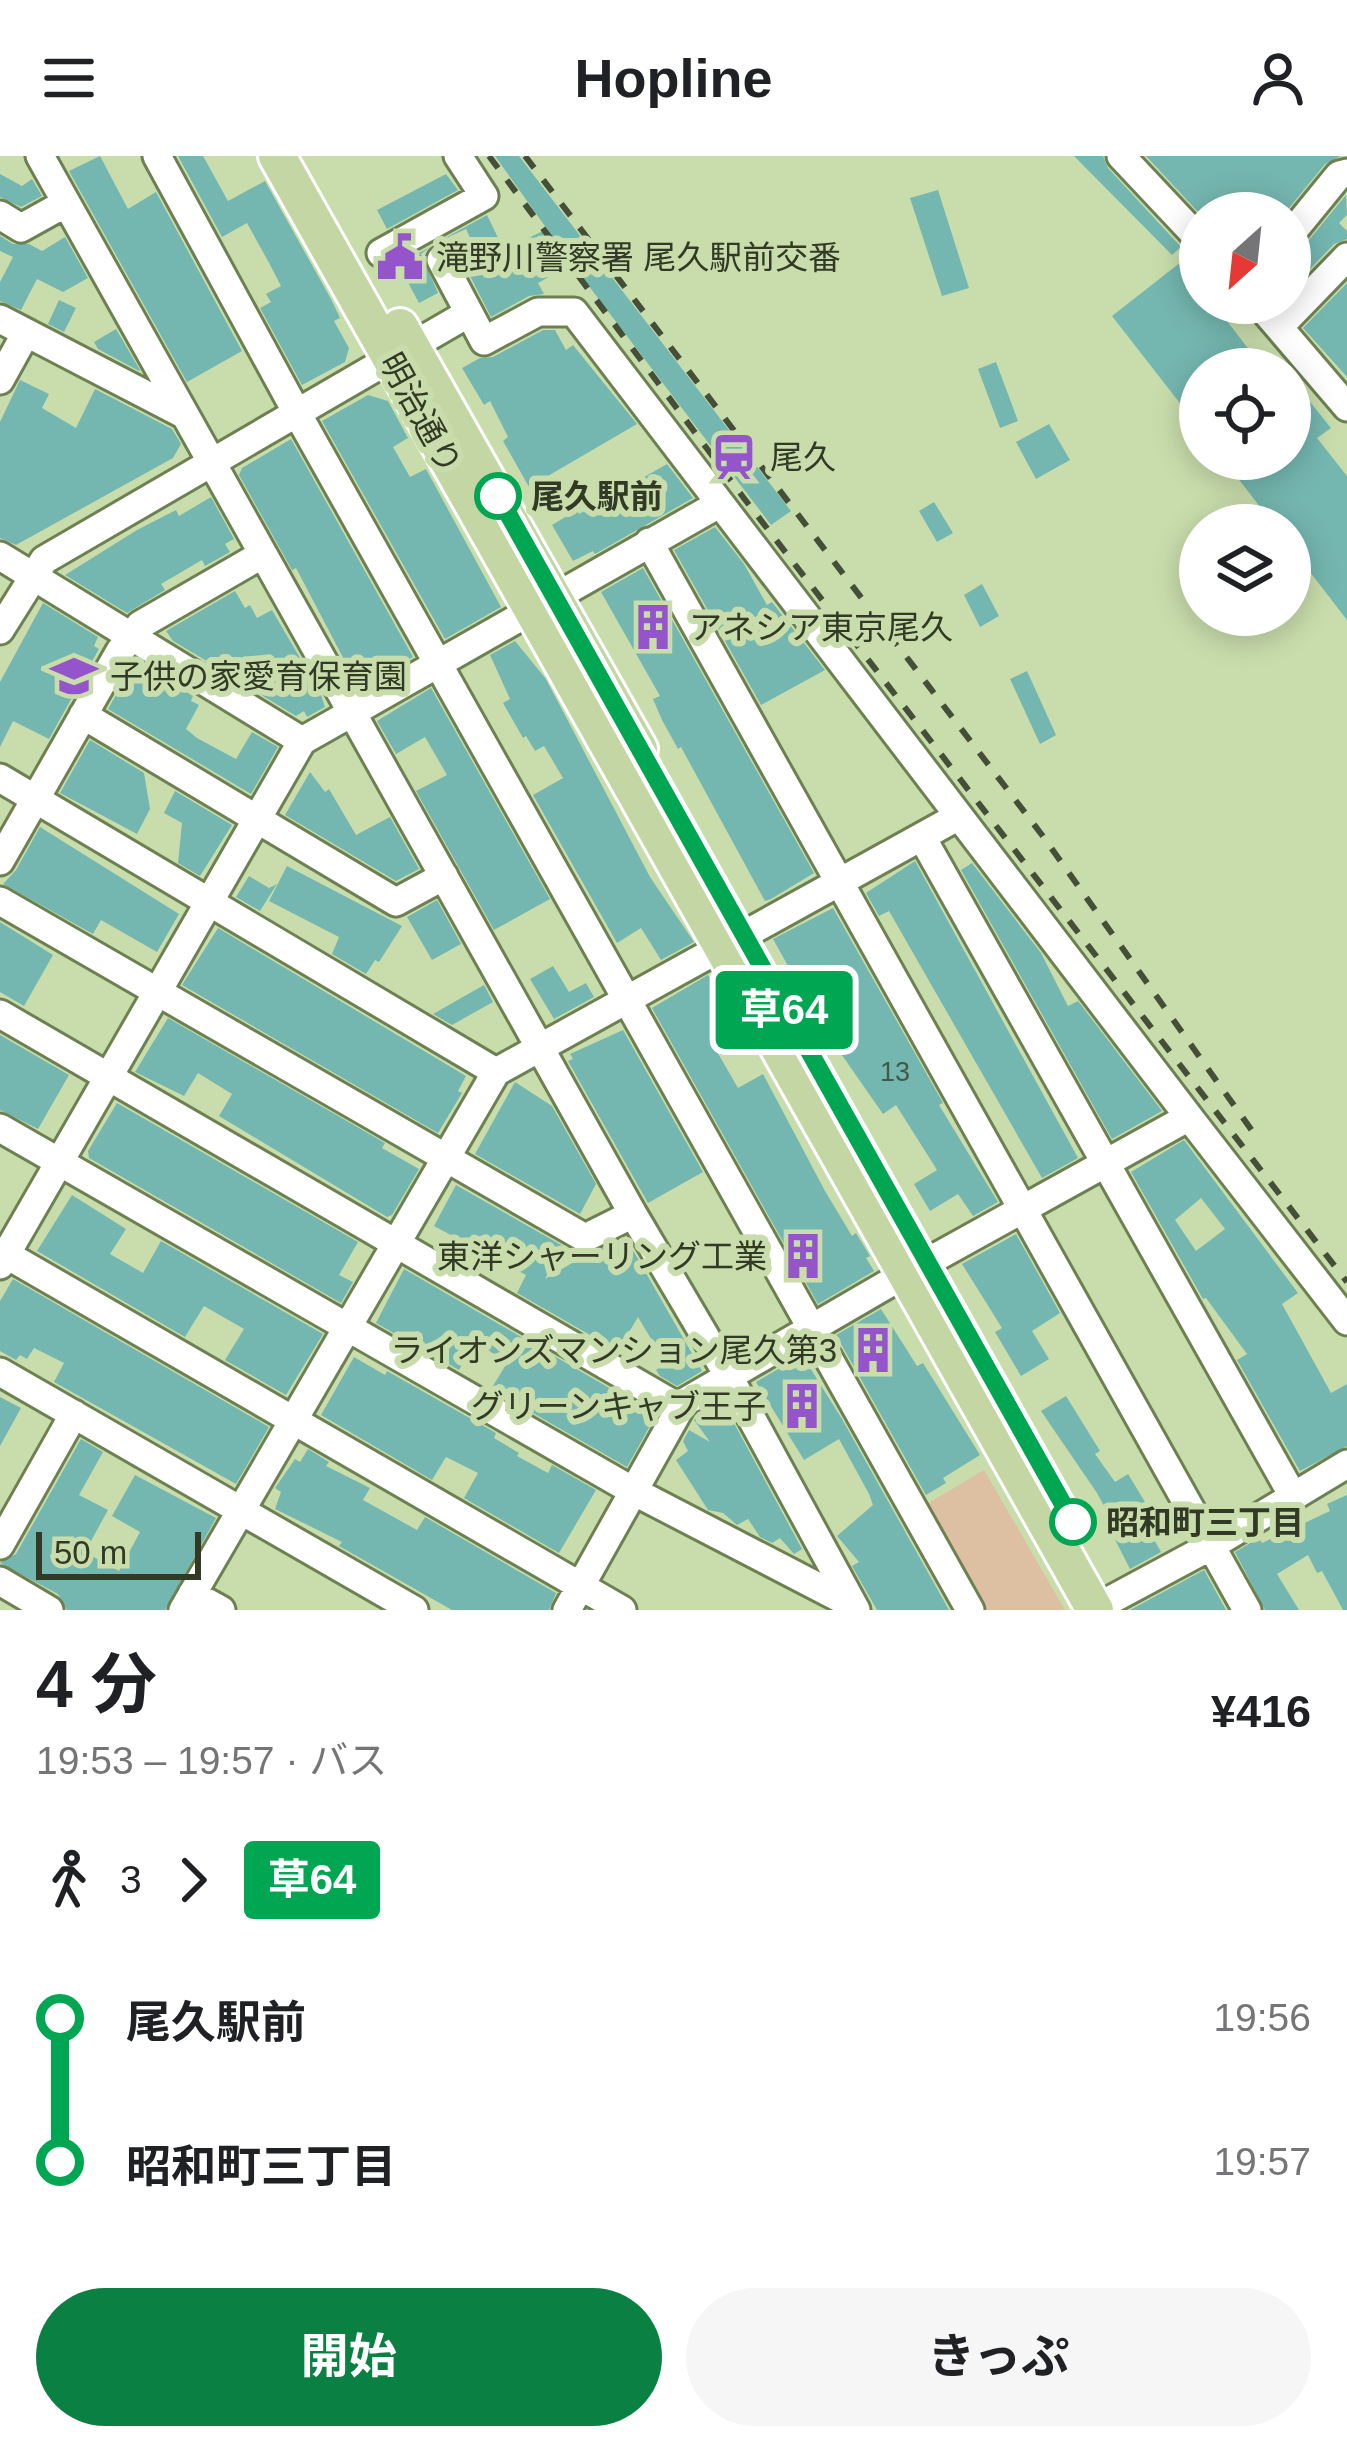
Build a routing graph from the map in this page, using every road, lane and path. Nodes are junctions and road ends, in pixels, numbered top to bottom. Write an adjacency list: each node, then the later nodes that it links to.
1 (40, 156): 8 (street)
2 (158, 156): 23 (street)
3 (277, 156): 20 (main road, 明治通り)
4 (305, 156): 20 (main road, 明治通り)
5 (458, 156): 12 (street)
6 (1138, 162): 11 (street)
7 (1338, 172): 9 (street)
8 (66, 203): 10 (street); 24 (street)
9 (1311, 207)
10 (0, 214)
11 (1179, 214)
12 (382, 253)
13 (441, 260): 15 (street)
14 (1341, 275): 18 (street)
15 (469, 313): 20 (street); 26 (street)
16 (0, 320): 19 (street)
17 (1277, 324): 18 (street)
18 (1280, 327): 22 (street)
19 (26, 333): 21 (street); 24 (street)
20 (400, 352): 23 (street); 31 (main road, 明治通り)
21 (0, 380)
22 (1347, 407)
23 (297, 413): 25 (street); 34 (street)
24 (185, 415): 25 (street)
25 (211, 461): 28 (street); 30 (street)
26 (718, 504): 27 (street); 40 (street)
27 (649, 542): 31 (street); 45 (street)
28 (263, 554): 33 (street); 35 (street)
29 (0, 556): 30 (street)
30 (31, 575): 32 (street); 33 (street)
31 (543, 601): 34 (street); 48 (main road, 明治通り)
32 (0, 630)
33 (131, 636): 36 (street); 37 (street)
34 (438, 662): 35 (street); 50 (street)
35 (354, 712): 37 (street); 44 (street)
36 (83, 715): 39 (street); 41 (street)
37 (302, 741): 41 (street)
38 (0, 778): 39 (street)
39 (30, 796): 43 (street); 47 (street)
40 (959, 816): 42 (street); 55 (street)
41 (256, 817): 44 (street); 47 (street)
42 (923, 839): 45 (street); 59 (street)
43 (0, 861)
44 (444, 876): 52 (street)
45 (839, 883): 48 (street); 60 (street)
46 (0, 901): 49 (street)
47 (208, 902): 49 (street); 53 (street)
48 (732, 940): 50 (street); 64 (main road, 明治通り)
49 (157, 991): 54 (street); 57 (street)
50 (626, 1000): 52 (street); 67 (street)
51 (0, 1014): 54 (street)
52 (541, 1049): 53 (street); 61 (street)
53 (496, 1072): 57 (street)
54 (108, 1077): 58 (street); 62 (street)
55 (1189, 1118): 59 (street); 65 (street)
56 (0, 1128): 58 (street)
57 (446, 1156): 61 (street); 62 (street)
58 (60, 1161): 63 (street); 66 (street)
59 (1108, 1163): 60 (street); 76 (street)
60 (1022, 1211): 64 (street); 81 (street)
61 (633, 1214): 69 (street)
62 (397, 1243): 66 (street); 70 (street)
63 (2, 1257): 72 (street)
64 (917, 1267): 67 (street); 85 (main road, 明治通り)
65 (1347, 1321)
66 (348, 1328): 72 (street); 75 (street)
67 (812, 1329): 69 (street); 91 (street)
68 (0, 1372): 71 (street)
69 (728, 1375): 70 (street); 86 (street)
70 (680, 1408): 75 (street)
71 (74, 1414): 78 (street); 79 (street)
72 (294, 1421): 79 (street); 83 (street)
73 (1338, 1469): 76 (street); 77 (street)
74 (0, 1485): 78 (street)
75 (635, 1492): 83 (street); 86 (street)
76 (1293, 1496): 81 (street)
77 (1347, 1498)
78 (25, 1500): 80 (street)
79 (242, 1510): 84 (street); 89 (street)
80 (0, 1545)
81 (1210, 1546): 85 (street); 92 (street)
82 (0, 1581): 87 (street)
83 (573, 1598): 90 (street)
84 (188, 1602): 88 (street)
85 (1104, 1607)
86 (855, 1608)
87 (49, 1610)
88 (221, 1610)
89 (414, 1610)
90 (622, 1610)
91 (970, 1610)
92 (1247, 1610)

